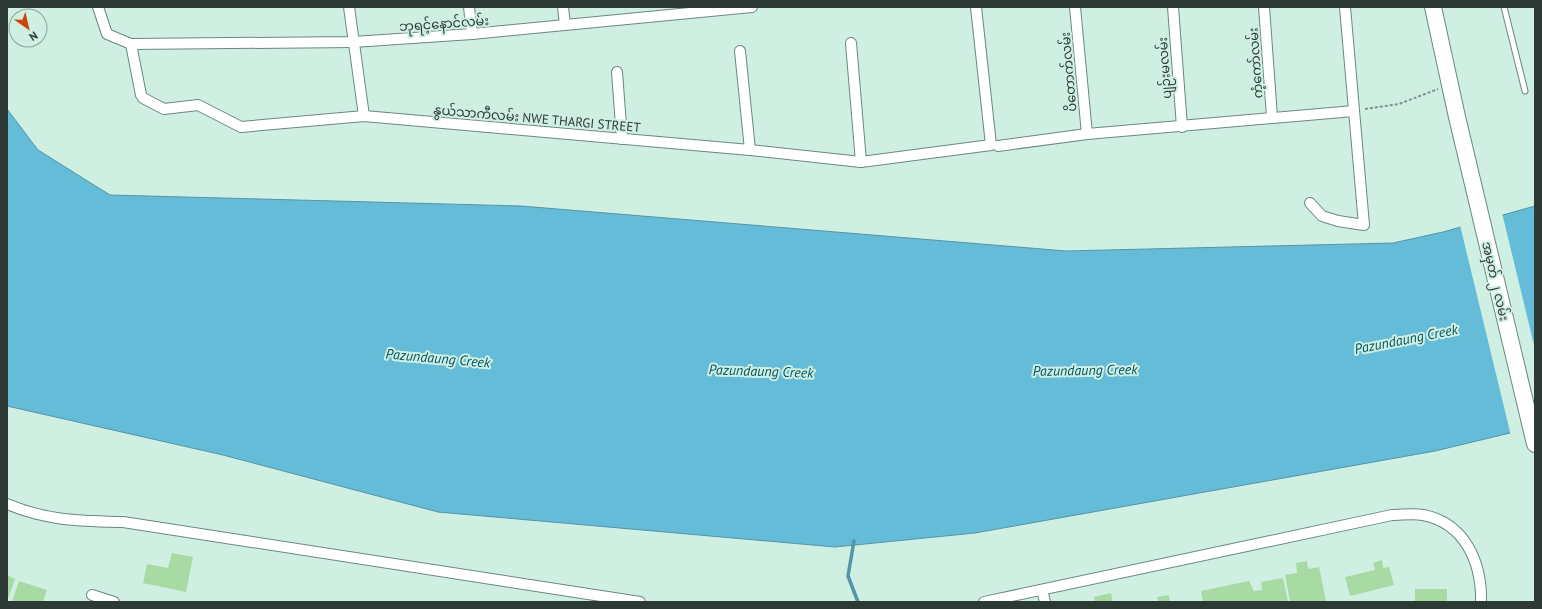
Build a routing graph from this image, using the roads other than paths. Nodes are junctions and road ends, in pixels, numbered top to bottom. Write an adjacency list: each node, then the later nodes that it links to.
1 (98, 7): 18 (street)
2 (348, 7): 16 (street)
3 (469, 7): 15 (street)
4 (563, 7): 14 (street)
5 (752, 7): 13 (street, ဘုရင့်နောင်လမ်း)
6 (976, 7): 28 (street)
7 (1075, 7): 26 (street, ပိတောက်လမ်း)
8 (1173, 7): 25 (street, ပျဉ်းမလမ်း)
9 (1264, 7): 24 (street, ကံ့ကော်လမ်း)
10 (1345, 7): 22 (street)
11 (1433, 7): 32 (main road, အမှတ် ၂ လမ်း)
12 (1504, 7): 21 (lane)
13 (658, 12): 14 (street, ဘုရင့်နောင်လမ်း)
14 (564, 25): 15 (street, ဘုရင့်နောင်လမ်း)
15 (472, 34): 16 (street, ဘုရင့်နောင်လမ်း)
16 (353, 42): 18 (street, ဘုရင့်နောင်လမ်း); 23 (street)
17 (851, 43): 30 (street)
18 (130, 44): 23 (street, နွယ်သာကီလမ်း NWE THARGI STREET)
19 (740, 51): 29 (street)
20 (617, 72): 27 (street)
21 (1525, 91)
22 (1354, 110): 24 (street, နွယ်သာကီလမ်း NWE THARGI STREET); 31 (street)
23 (364, 116): 27 (street, နွယ်သာကီလမ်း NWE THARGI STREET)
24 (1272, 117): 25 (street, နွယ်သာကီလမ်း NWE THARGI STREET)
25 (1182, 127): 26 (street, နွယ်သာကီလမ်း NWE THARGI STREET)
26 (1087, 134): 28 (street, နွယ်သာကီလမ်း NWE THARGI STREET)
27 (622, 139): 29 (street, နွယ်သာကီလမ်း NWE THARGI STREET)
28 (994, 145): 30 (street, နွယ်သာကီလမ်း NWE THARGI STREET)
29 (750, 150): 30 (street, နွယ်သာကီလမ်း NWE THARGI STREET)
30 (862, 162)
31 (1310, 203)
32 (1535, 444)
33 (7, 504): 37 (street)
34 (1042, 590): 38 (street); 39 (street); 40 (street)
35 (92, 595): 36 (street)
36 (114, 602)
37 (640, 602)
38 (984, 602)
39 (1045, 602)
40 (1481, 602)

